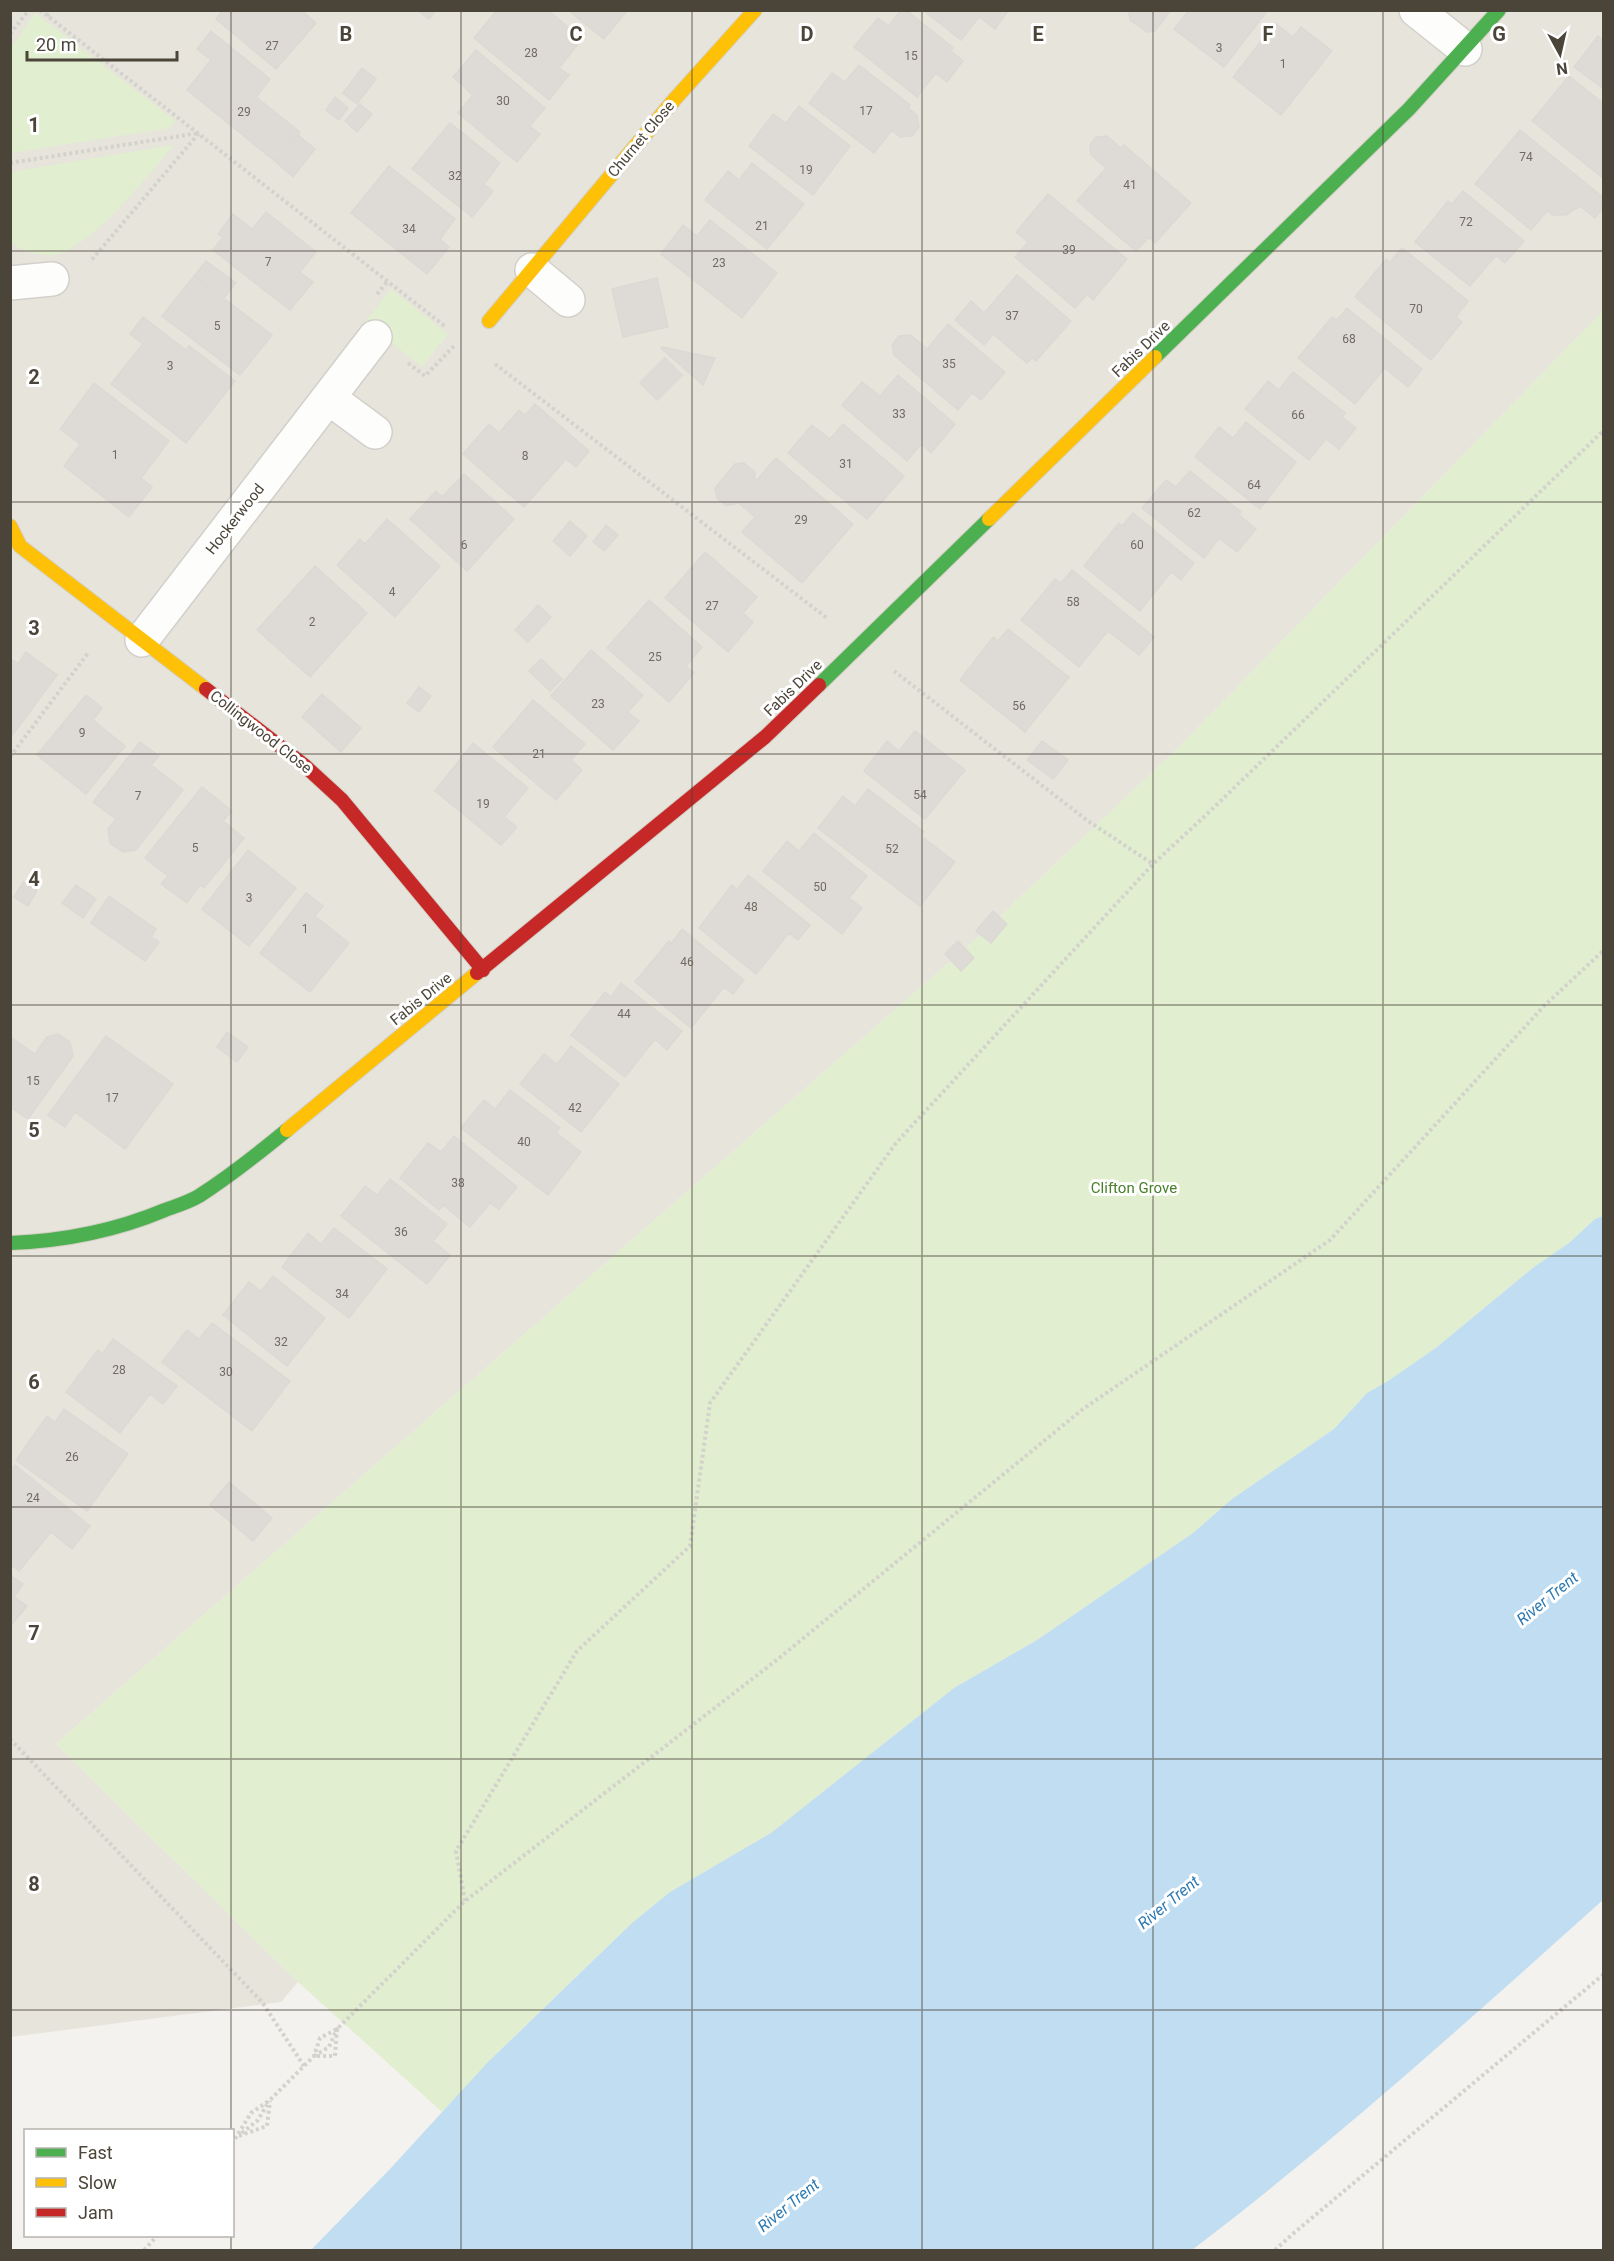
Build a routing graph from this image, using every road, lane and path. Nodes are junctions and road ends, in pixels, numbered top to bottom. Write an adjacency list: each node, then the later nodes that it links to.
1 (29, 10): 8 (path)
2 (40, 10): 7 (path)
3 (51, 10): 7 (path)
4 (755, 10): 12 (street, Churnet Close)
5 (1416, 10): 9 (street)
6 (1498, 10): 9 (street, Fabis Drive)
7 (47, 16): 10 (path)
8 (10, 34)
9 (1465, 49): 26 (street, Fabis Drive)
10 (199, 133): 11 (path); 13 (path); 17 (path)
11 (10, 164)
12 (532, 270): 15 (street); 16 (street, Churnet Close)
13 (51, 279): 14 (street)
14 (10, 283)
15 (568, 300)
16 (489, 321)
17 (452, 331)
18 (375, 337): 20 (street, Hockerwood)
19 (488, 359): 26 (path)
20 (328, 398): 22 (street); 25 (street, Hockerwood)
21 (1604, 430): 28 (path)
22 (375, 432)
23 (10, 526): 24 (street, Collingwood Close)
24 (113, 618): 25 (street, Collingwood Close); 27 (path)
25 (142, 640): 30 (street, Collingwood Close)
26 (862, 645): 28 (path); 30 (street, Fabis Drive)
27 (10, 757)
28 (1153, 864): 33 (path)
29 (1604, 950): 33 (path)
30 (483, 970): 31 (street, Fabis Drive)
31 (10, 1243)
32 (10, 1739): 37 (path)
33 (465, 1901): 35 (path)
34 (1604, 1974): 43 (path)
35 (337, 2029): 36 (path); 36 (path); 36 (path)
36 (314, 2056): 37 (path)
37 (304, 2066): 38 (path)
38 (270, 2100): 39 (path); 39 (path); 39 (path)
39 (239, 2136): 40 (path)
40 (234, 2142)
41 (155, 2237): 42 (path)
42 (144, 2250)
43 (1275, 2250)

